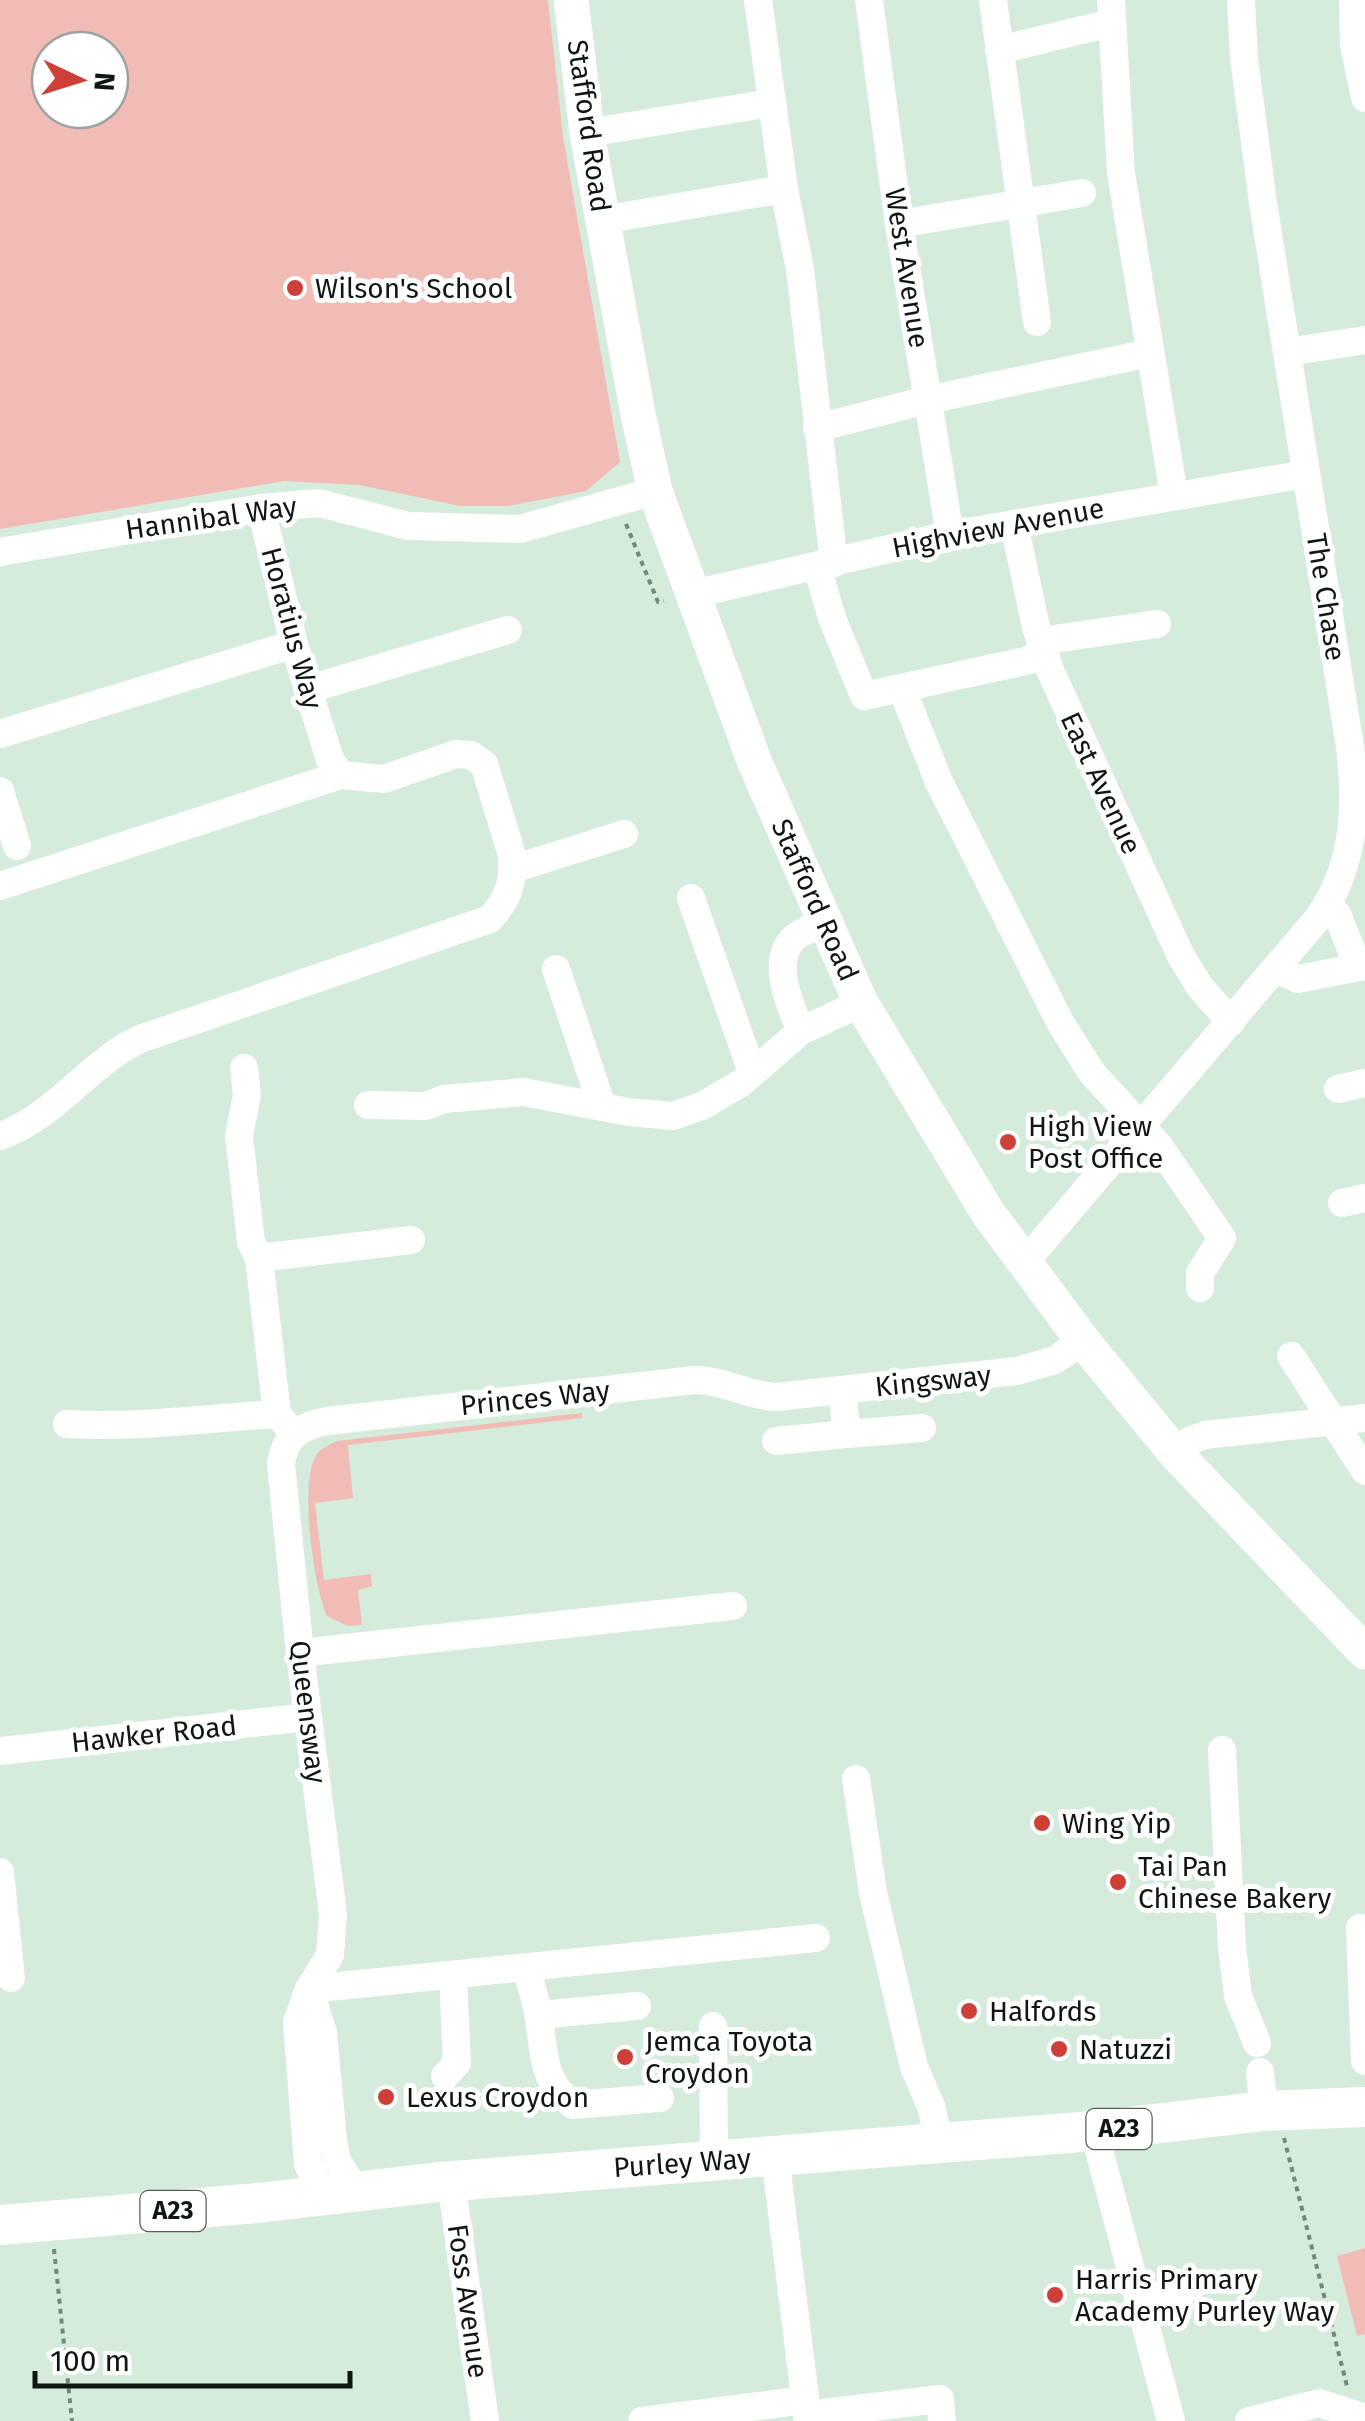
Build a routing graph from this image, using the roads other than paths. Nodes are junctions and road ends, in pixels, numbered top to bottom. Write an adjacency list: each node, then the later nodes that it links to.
1 (570, 0): 11 (main road, Stafford Road)
2 (758, 0): 10 (street)
3 (869, 0): 16 (street, West Avenue)
4 (992, 0): 8 (street)
5 (1242, 0): 19 (street, The Chase)
6 (1353, 0): 9 (street)
7 (1111, 12): 8 (street); 20 (street)
8 (999, 50): 14 (street)
9 (1365, 98)
10 (772, 103): 11 (street); 12 (street)
11 (587, 133): 15 (main road, Stafford Road)
12 (784, 189): 15 (street); 22 (street)
13 (1082, 193): 14 (street)
14 (1019, 204): 16 (street); 17 (street)
15 (602, 220): 24 (main road, Stafford Road)
16 (899, 224): 21 (street, West Avenue)
17 (1037, 322)
18 (1365, 340): 19 (street)
19 (1286, 352): 23 (street, The Chase)
20 (1150, 353): 21 (street); 25 (street)
21 (927, 400): 22 (street); 28 (street, West Avenue)
22 (817, 428): 30 (street)
23 (1306, 474): 25 (street, Highview Avenue); 46 (street, The Chase)
24 (655, 491): 26 (street, Hannibal Way); 31 (main road, Stafford Road)
25 (1174, 495): 27 (street, Highview Avenue)
26 (261, 508): 29 (street, Hannibal Way); 34 (street, Horatius Way)
27 (1014, 524): 28 (street, Highview Avenue); 35 (street, East Avenue)
28 (950, 536): 30 (street, Highview Avenue)
29 (0, 552)
30 (826, 565): 31 (street, Highview Avenue); 36 (street)
31 (692, 594): 47 (main road, Stafford Road)
32 (1156, 624): 35 (street)
33 (508, 630): 37 (street)
34 (294, 644): 37 (street, Horatius Way); 38 (street)
35 (1042, 650): 36 (street); 52 (street, East Avenue)
36 (902, 688): 58 (street)
37 (309, 689): 39 (street, Horatius Way)
38 (0, 734)
39 (341, 775): 43 (street); 44 (street)
40 (0, 790): 42 (street)
41 (624, 834): 43 (street)
42 (17, 846)
43 (513, 869): 59 (street)
44 (0, 886)
45 (691, 898): 55 (street)
46 (1328, 904): 48 (street); 50 (street, The Chase)
47 (823, 923): 51 (main road, Stafford Road); 53 (street)
48 (1361, 966): 50 (street)
49 (556, 969): 57 (street)
50 (1275, 969): 52 (street, The Chase)
51 (861, 1003): 53 (street); 62 (main road, Stafford Road)
52 (1231, 1022): 58 (street, The Chase)
53 (801, 1031): 55 (street)
54 (244, 1068): 61 (street, Queensway)
55 (752, 1072): 57 (street)
56 (368, 1104): 57 (street)
57 (602, 1106)
58 (1142, 1127): 62 (street, The Chase); 63 (street)
59 (0, 1136)
60 (411, 1240): 61 (street)
61 (259, 1258): 70 (street, Queensway)
62 (1024, 1262): 64 (main road, Stafford Road)
63 (1200, 1288)
64 (1082, 1340): 66 (street, Kingsway); 75 (main road, Stafford Road)
65 (1291, 1356): 69 (street)
66 (842, 1390): 67 (street, Kingsway); 73 (street)
67 (776, 1397): 70 (street, Princes Way)
68 (1365, 1418): 69 (street)
69 (1332, 1422): 75 (street); 76 (street)
70 (286, 1423): 71 (street, Princes Way); 79 (street, Queensway)
71 (67, 1424)
72 (922, 1428): 73 (street)
73 (846, 1434): 74 (street)
74 (776, 1441)
75 (1174, 1453): 78 (main road, Stafford Road)
76 (1365, 1471)
77 (732, 1606): 79 (street)
78 (1365, 1652)
79 (300, 1653): 80 (street, Queensway)
80 (308, 1717): 82 (street, Hawker Road); 90 (street, Queensway)
81 (1222, 1750): 94 (street)
82 (0, 1751)
83 (856, 1779): 100 (street)
84 (0, 1872): 89 (street)
85 (1354, 1928): 95 (street)
86 (816, 1938): 87 (street)
87 (526, 1968): 88 (street); 92 (street)
88 (453, 1976): 90 (street); 96 (street)
89 (11, 1978)
90 (309, 1989): 104 (street)
91 (637, 2006): 92 (street)
92 (539, 2016): 97 (street)
93 (713, 2026): 102 (street)
94 (1257, 2043)
95 (1365, 2061)
96 (445, 2076)
97 (660, 2098)
98 (1365, 2107): 99 (highway, Purley Way / A23)
99 (1094, 2131): 100 (highway, Purley Way / A23); 107 (street)
100 (938, 2142): 101 (highway, Purley Way / A23)
101 (775, 2156): 102 (highway, Purley Way / A23); 108 (street)
102 (714, 2160): 103 (highway, Purley Way / A23)
103 (451, 2182): 104 (highway, Purley Way / A23); 110 (street, Foss Avenue)
104 (339, 2193): 105 (highway, Purley Way / A23)
105 (0, 2225)
106 (1192, 2287): 107 (street)
107 (1138, 2300): 113 (street)
108 (807, 2412): 111 (street); 112 (street)
109 (1360, 2416): 114 (street)
110 (485, 2421)
111 (642, 2421)
112 (942, 2421)
113 (1171, 2421)
114 (1249, 2421)

